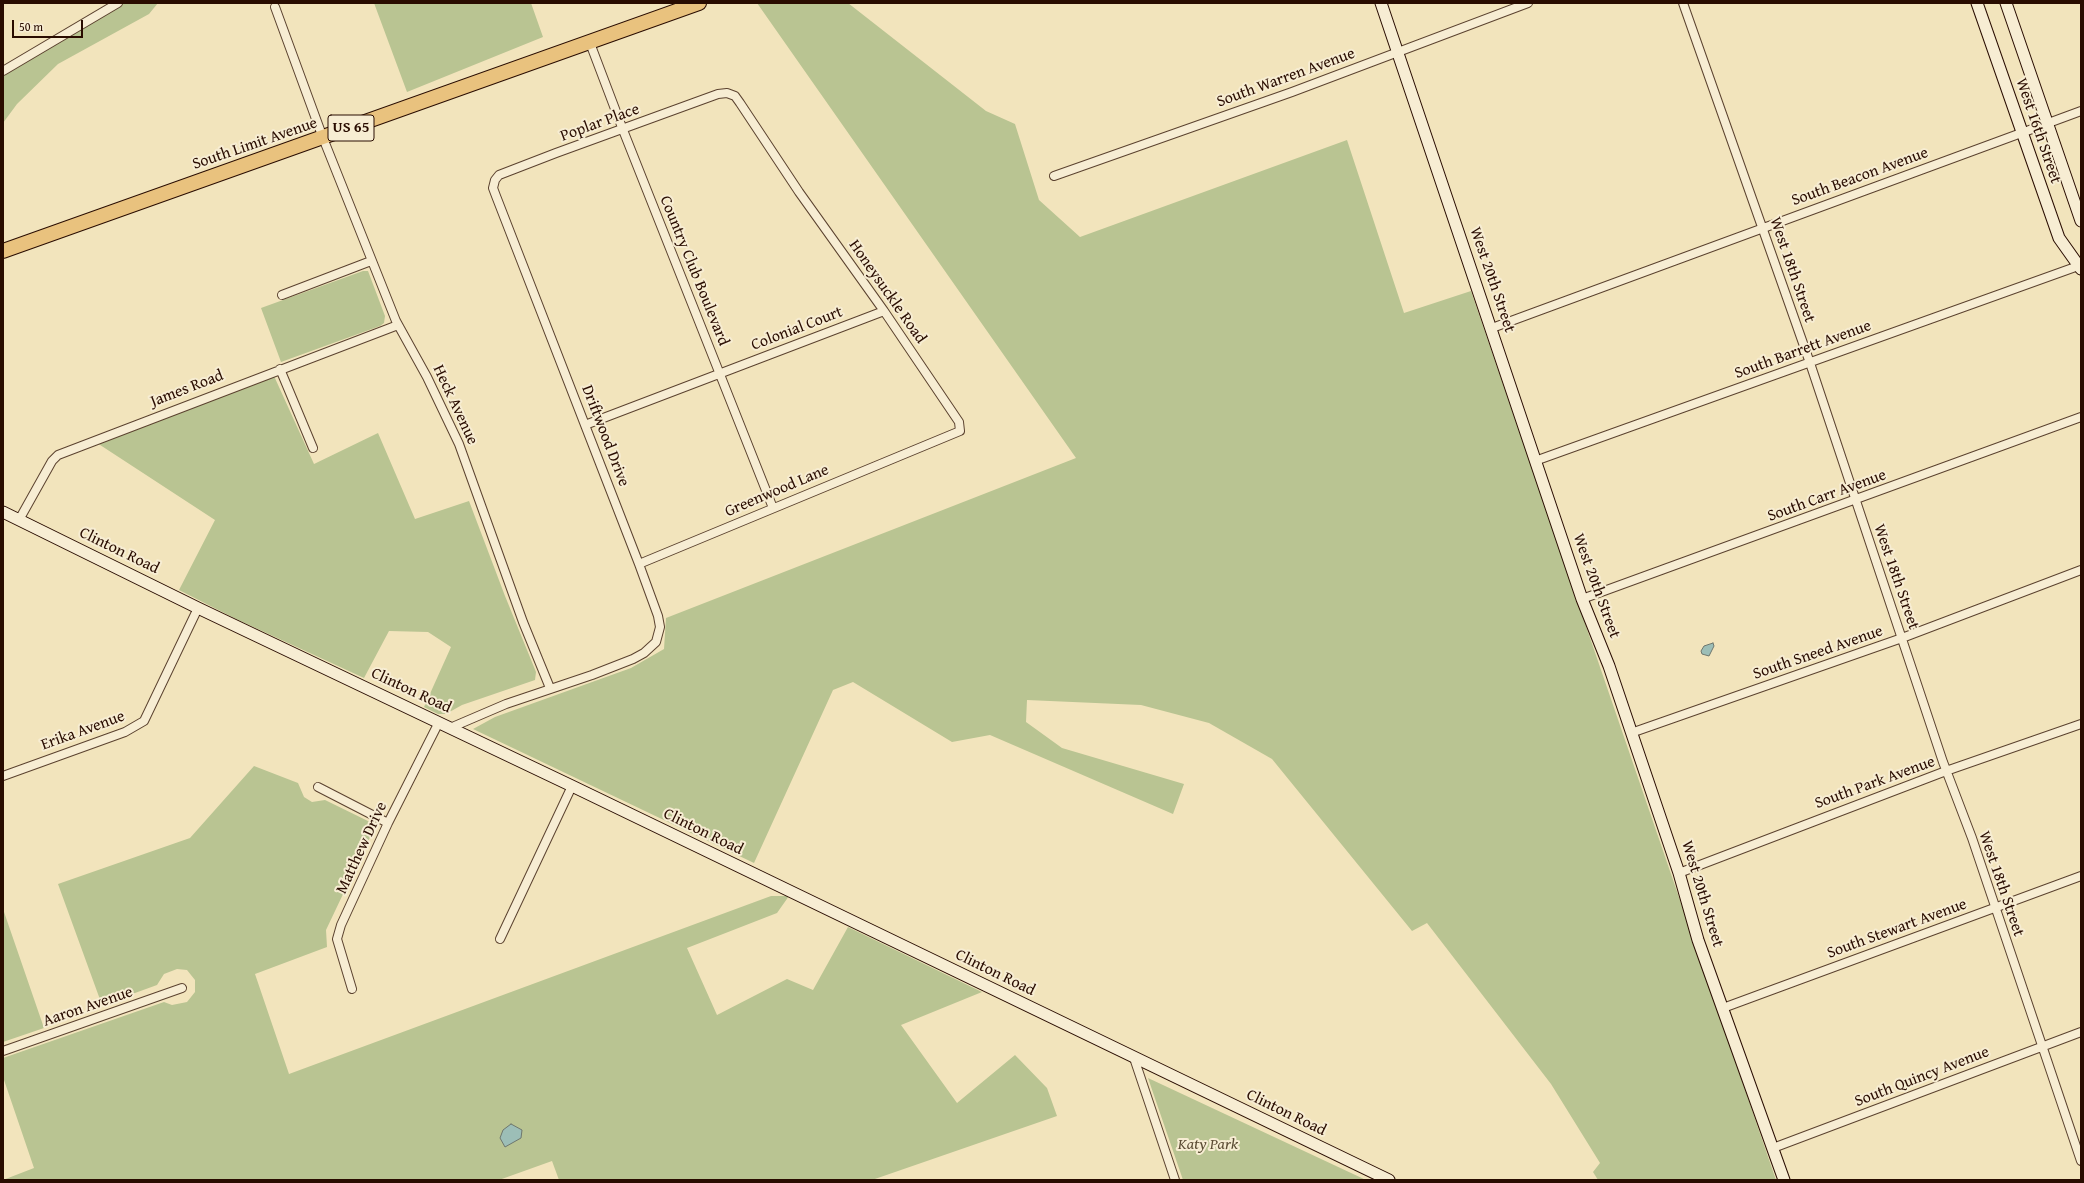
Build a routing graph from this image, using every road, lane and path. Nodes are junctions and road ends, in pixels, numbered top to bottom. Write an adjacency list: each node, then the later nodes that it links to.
1 (118, 3): 11 (street)
2 (699, 3): 9 (highway, South Limit Avenue / US 65)
3 (1381, 3): 10 (street, West 20th Street)
4 (1528, 3): 10 (street, South Warren Avenue)
5 (1683, 3): 20 (street, West 18th Street)
6 (1977, 3): 15 (street, West 16th Street)
7 (2006, 3): 13 (street, West 16th Street)
8 (275, 7): 16 (street, Heck Avenue)
9 (590, 43): 14 (street, Country Club Boulevard); 16 (highway, South Limit Avenue / US 65)
10 (1398, 51): 18 (street, South Warren Avenue); 28 (street, West 20th Street)
11 (3, 71)
12 (2081, 111): 13 (street, South Beacon Avenue)
13 (2048, 123): 15 (street, South Beacon Avenue); 19 (street, West 16th Street)
14 (623, 130): 17 (street, Poplar Place); 21 (street, Poplar Place); 31 (street, Country Club Boulevard)
15 (2021, 133): 20 (street, South Beacon Avenue); 24 (street, West 16th Street)
16 (324, 138): 22 (highway, South Limit Avenue / US 65); 23 (street, Heck Avenue)
17 (765, 141): 26 (street, Honeysuckle Road)
18 (1054, 176)
19 (2081, 221)
20 (1762, 228): 28 (street, South Beacon Avenue); 29 (street, West 18th Street)
21 (517, 250): 33 (street, Driftwood Drive)
22 (3, 252)
23 (371, 261): 25 (street); 27 (street, Heck Avenue)
24 (2081, 264): 29 (street, South Barrett Avenue)
25 (282, 295)
26 (884, 311): 31 (street, Colonial Court); 34 (street, Honeysuckle Road)
27 (398, 324): 30 (street, James Road); 46 (street, Heck Avenue)
28 (1492, 328): 36 (street, West 20th Street)
29 (1810, 363): 36 (street, South Barrett Avenue); 37 (street, West 18th Street)
30 (280, 369): 35 (street); 40 (street, James Road)
31 (720, 374): 33 (street, Colonial Court); 38 (street, Country Club Boulevard)
32 (2081, 417): 37 (street, South Carr Avenue)
33 (586, 425): 41 (street, Driftwood Drive)
34 (926, 445): 38 (street, Greenwood Lane)
35 (313, 448)
36 (1535, 461): 43 (street, West 20th Street)
37 (1856, 500): 43 (street, South Carr Avenue); 45 (street, West 18th Street)
38 (773, 508): 41 (street, Greenwood Lane)
39 (3, 512): 40 (street, Clinton Road)
40 (19, 520): 44 (street, Clinton Road)
41 (639, 564): 46 (street, Driftwood Drive)
42 (2081, 570): 45 (street, South Sneed Avenue)
43 (1582, 599): 50 (street, West 20th Street)
44 (198, 608): 47 (street, Clinton Road); 52 (street, Erika Avenue)
45 (1902, 638): 50 (street, South Sneed Avenue); 51 (street, West 18th Street)
46 (550, 688): 49 (street)
47 (439, 722): 49 (street, Clinton Road); 55 (street, Matthew Drive)
48 (2081, 724): 51 (street, South Park Avenue)
49 (450, 728): 53 (street, Clinton Road)
50 (1631, 733): 56 (street, West 20th Street)
51 (1946, 771): 56 (street, South Park Avenue); 58 (street, West 18th Street)
52 (3, 776)
53 (572, 786): 59 (street); 66 (street, Clinton Road)
54 (318, 787): 55 (street)
55 (388, 823): 61 (street, Matthew Drive)
56 (1680, 873): 62 (street, West 20th Street)
57 (2081, 876): 58 (street, South Stewart Avenue)
58 (1995, 907): 62 (street, South Stewart Avenue); 64 (street, West 18th Street)
59 (500, 939)
60 (182, 988): 65 (street, Aaron Avenue)
61 (352, 989)
62 (1723, 1008): 67 (street, West 20th Street)
63 (2081, 1032): 64 (street, South Quincy Avenue)
64 (2044, 1047): 67 (street, South Quincy Avenue); 68 (street, West 18th Street)
65 (3, 1051)
66 (1134, 1058): 69 (street); 70 (street, Clinton Road)
67 (1773, 1148): 71 (street, West 20th Street)
68 (2081, 1161)
69 (1175, 1180)
70 (1389, 1180)
71 (1784, 1180)

